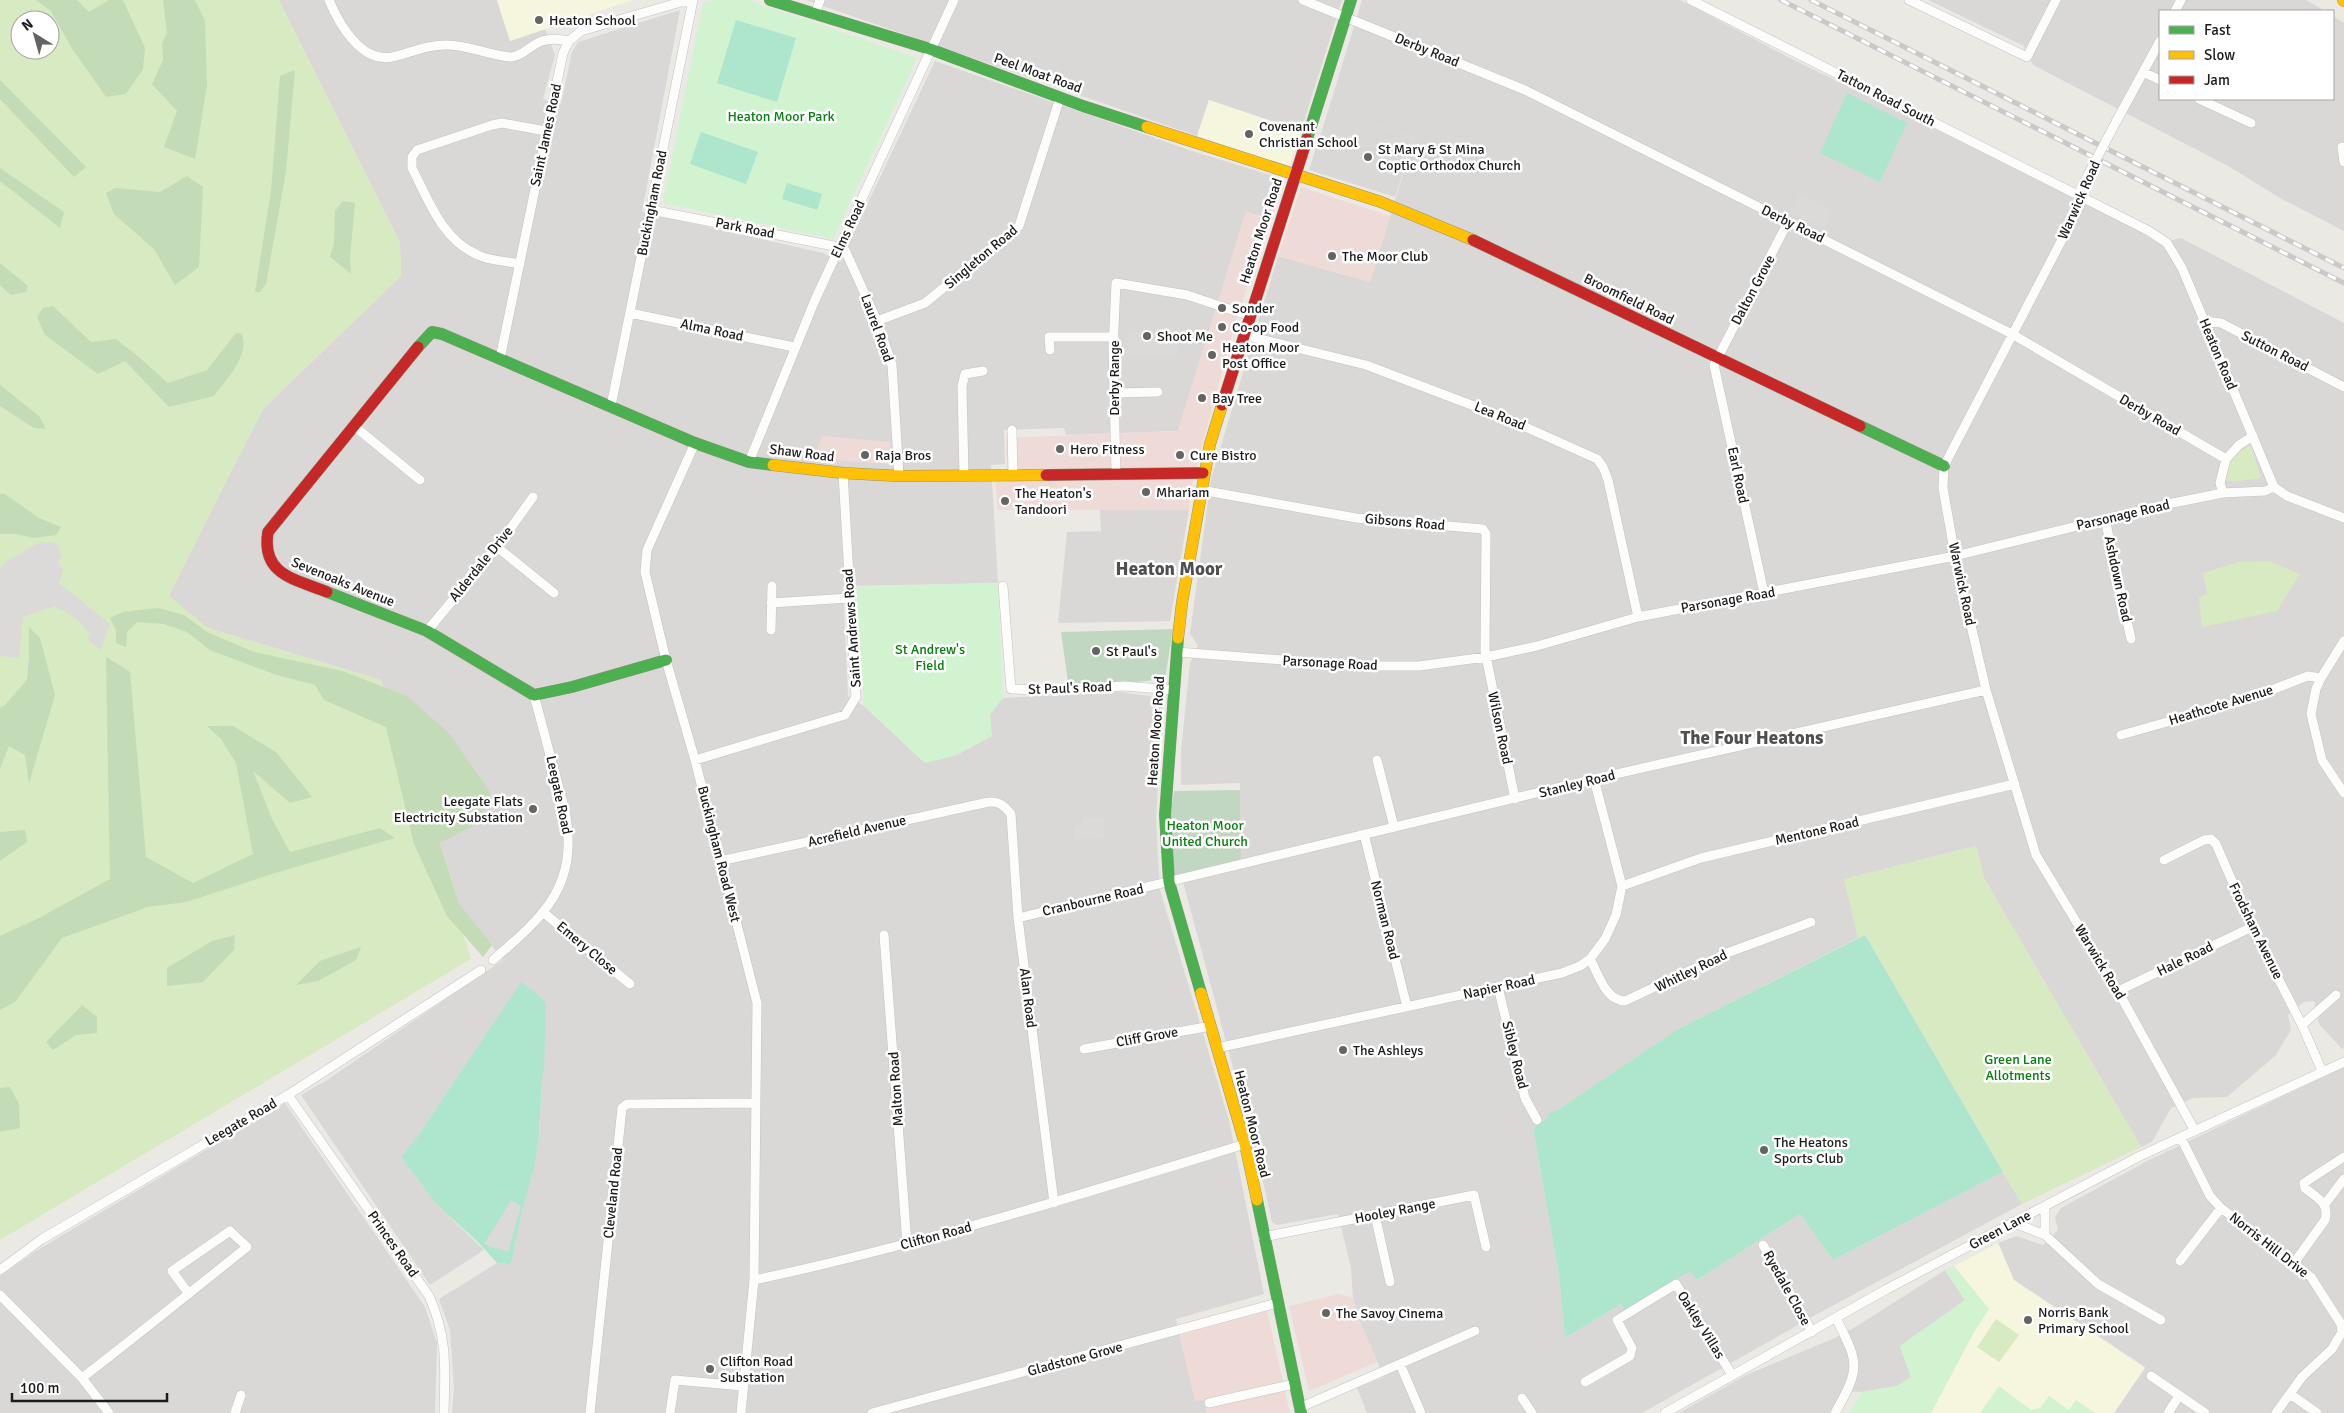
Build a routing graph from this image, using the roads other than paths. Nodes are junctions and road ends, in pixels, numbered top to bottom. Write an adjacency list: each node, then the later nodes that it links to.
1 (329, 0): 14 (street)
2 (770, 0): 12 (street, Peel Moat Road)
3 (820, 0): 12 (street)
4 (954, 0): 16 (street, Elms Road)
5 (1303, 0): 13 (street, Derby Road)
6 (1351, 0): 13 (street, Heaton Moor Road)
7 (1691, 0): 26 (street, Tatton Road South)
8 (1909, 0): 11 (street)
9 (2056, 0): 11 (street)
10 (693, 1): 14 (street); 27 (street, Buckingham Road)
11 (1927, 4)
12 (815, 15): 16 (street, Peel Moat Road)
13 (1346, 18): 25 (street, Heaton Moor Road); 28 (street, Derby Road)
14 (569, 41): 22 (street, Saint James Road)
15 (2159, 43): 17 (street, Warwick Road)
16 (930, 49): 19 (street, Peel Moat Road); 29 (street, Elms Road)
17 (2145, 73): 18 (street); 26 (street, Warwick Road, bridge)
18 (2159, 80)
19 (1060, 98): 25 (street, Peel Moat Road); 33 (street, Singleton Road)
20 (2201, 100): 21 (street)
21 (2251, 124)
22 (546, 131): 30 (street, Saint James Road); 30 (street)
23 (2342, 147): 24 (street)
24 (2344, 162)
25 (1294, 175): 32 (street, Heaton Moor Road); 41 (street, Broomfield Road)
26 (2081, 192): 34 (street, Heaton Road); 35 (street, Warwick Road)
27 (651, 210): 29 (street, Park Road); 31 (street, Buckingham Road)
28 (1788, 222): 35 (street, Derby Road); 41 (street, Dalton Grove)
29 (840, 247): 33 (street, Laurel Road); 39 (street, Elms Road)
30 (520, 264): 42 (street, Saint James Road)
31 (630, 313): 39 (street, Alma Road); 47 (street, Buckingham Road)
32 (1250, 316): 36 (street, Heaton Moor Road); 37 (street, Derby Range)
33 (877, 321): 60 (street, Laurel Road)
34 (2204, 321): 44 (street, Sutton Road); 50 (street, Heaton Road)
35 (2012, 334): 52 (street, Derby Road); 54 (street, Warwick Road)
36 (1244, 335): 57 (street, Heaton Moor Road); 76 (street, Lea Road)
37 (1114, 337): 40 (street); 46 (street, Derby Range)
38 (425, 338): 42 (street, Shaw Road); 48 (street, Sevenoaks Avenue)
39 (794, 348): 53 (street, Elms Road)
40 (1050, 350)
41 (1717, 358): 54 (street, Broomfield Road); 73 (street, Earl Road)
42 (500, 359): 47 (street, Shaw Road)
43 (983, 371): 58 (street)
44 (2344, 387)
45 (1158, 392): 46 (street)
46 (1114, 393): 55 (street, Derby Range)
47 (611, 406): 51 (street, Shaw Road)
48 (354, 426): 61 (street); 78 (street, Sevenoaks Avenue)
49 (1012, 430): 59 (street)
50 (2254, 436): 52 (street); 62 (street, Heaton Road)
51 (695, 443): 53 (street, Shaw Road); 83 (street, Buckingham Road West)
52 (2226, 459): 64 (street)
53 (748, 462): 56 (street, Shaw Road)
54 (1944, 466): 69 (street, Warwick Road)
55 (1116, 472): 57 (street, Shaw Road); 59 (street, Shaw Road)
56 (843, 473): 60 (street, Shaw Road); 74 (street, Saint Andrews Road)
57 (1204, 473): 63 (street, Heaton Moor Road)
58 (964, 474): 59 (street, Shaw Road); 60 (street, Shaw Road)
59 (1013, 474)
60 (898, 476)
61 (420, 480)
62 (2274, 486): 64 (street, Parsonage Road); 66 (street)
63 (1201, 490): 81 (street, Heaton Moor Road); 82 (street, Gibsons Road)
64 (2222, 492): 67 (street, Parsonage Road)
65 (533, 497): 68 (street, Alderdale Drive)
66 (2344, 518)
67 (2104, 519): 69 (street, Parsonage Road); 79 (street, Ashdown Road)
68 (497, 547): 72 (street); 78 (street, Alderdale Drive)
69 (1955, 556): 73 (street, Parsonage Road); 86 (street, Warwick Road)
70 (772, 586): 75 (street)
71 (1003, 586): 85 (street, St Paul's Road)
72 (554, 593)
73 (1764, 594): 76 (street, Parsonage Road)
74 (849, 598): 75 (street); 89 (street, Saint Andrews Road)
75 (771, 602): 77 (street)
76 (1638, 616): 82 (street, Parsonage Road)
77 (771, 630)
78 (427, 631): 87 (street, Sevenoaks Avenue)
79 (2131, 639)
80 (2344, 641): 84 (street)
81 (1177, 652): 82 (street, Parsonage Road); 85 (street, Heaton Moor Road)
82 (1486, 657): 94 (street, Wilson Road)
83 (666, 660): 87 (street); 89 (street, Buckingham Road West)
84 (2321, 678): 88 (street, Heathcote Avenue); 93 (street)
85 (1173, 690): 100 (street, Heaton Moor Road)
86 (1986, 690): 91 (street, Stanley Road); 92 (street, Warwick Road)
87 (534, 695): 102 (street, Leegate Road)
88 (2121, 735)
89 (695, 760): 99 (street, Buckingham Road West)
90 (1377, 760): 96 (street)
91 (1594, 779): 94 (street, Stanley Road); 101 (street, Napier Road)
92 (2015, 784): 101 (street, Mentone Road); 112 (street, Warwick Road)
93 (2344, 793)
94 (1515, 799): 96 (street, Stanley Road)
95 (994, 801): 99 (street, Acrefield Avenue); 103 (street, Alan Road)
96 (1394, 827): 97 (street, Stanley Road)
97 (1364, 834): 100 (street, Stanley Road); 115 (street, Norman Road)
98 (2164, 860): 105 (street, Frodsham Avenue)
99 (720, 861): 124 (street, Buckingham Road West)
100 (1169, 882): 103 (street, Cranbourne Road); 118 (street, Heaton Moor Road)
101 (1622, 886): 107 (street, Napier Road)
102 (544, 913): 108 (street, Leegate Road); 110 (street, Emery Close)
103 (1018, 918): 131 (street, Alan Road)
104 (1812, 922): 114 (street, Whitley Road)
105 (2252, 927): 112 (street, Hale Road); 117 (street, Frodsham Avenue)
106 (884, 934): 139 (street, Malton Road)
107 (1590, 959): 111 (street, Napier Road); 114 (street)
108 (492, 960)
109 (481, 970): 123 (street, Leegate Road)
110 (630, 984)
111 (1498, 987): 115 (street, Napier Road); 125 (street, Sibley Road)
112 (2118, 991): 126 (street, Warwick Road)
113 (2336, 995): 117 (street)
114 (1617, 1001): 116 (street)
115 (1407, 1007): 119 (street, Napier Road)
116 (1613, 1010)
117 (2302, 1025): 122 (street, Frodsham Avenue)
118 (1210, 1026): 119 (street, Heaton Moor Road); 120 (street, Cliff Grove)
119 (1217, 1048): 128 (street, Heaton Moor Road)
120 (1084, 1049)
121 (2344, 1062): 122 (street, Green Lane)
122 (2322, 1071): 126 (street, Green Lane)
123 (288, 1095): 144 (street, Leegate Road); 170 (street, Princes Road)
124 (756, 1103): 145 (street, Buckingham Road West); 171 (street, Cleveland Road)
125 (1537, 1120)
126 (2195, 1131): 127 (street, Green Lane)
127 (2180, 1138): 133 (street, Green Lane); 134 (street, Norris Hill Drive)
128 (1244, 1144): 131 (street, Clifton Road); 138 (street, Heaton Moor Road)
129 (2344, 1157): 132 (street)
130 (2344, 1179): 132 (street)
131 (1054, 1203): 139 (street, Clifton Road)
132 (2325, 1204): 143 (street)
133 (2045, 1206): 136 (street, Green Lane); 137 (street)
134 (2221, 1208): 142 (street); 143 (street, Norris Hill Drive)
135 (1375, 1215): 138 (street, Hooley Range); 141 (street, Hooley Range); 146 (street)
136 (2012, 1222): 137 (street); 150 (street, Green Lane)
137 (2045, 1235): 151 (street)
138 (1263, 1237): 149 (street, Heaton Moor Road)
139 (907, 1244): 145 (street, Clifton Road)
140 (1763, 1245): 153 (street, Ryedale Close)
141 (1486, 1247)
142 (2180, 1260)
143 (2294, 1263): 161 (street, Norris Hill Drive)
144 (0, 1270)
145 (754, 1280): 160 (street)
146 (1390, 1282)
147 (189, 1294): 147 (street); 157 (street)
148 (0, 1295): 157 (street)
149 (1277, 1303): 159 (street, Heaton Moor Road); 167 (street, Gladstone Grove)
150 (1836, 1318): 153 (street, Green Lane); 178 (street)
151 (2161, 1320)
152 (1475, 1331): 154 (street)
153 (1812, 1332): 155 (street, Green Lane)
154 (1400, 1364): 166 (street); 175 (street)
155 (1732, 1375): 158 (street, Oakley Villas); 177 (street, Green Lane)
156 (2151, 1376): 163 (street)
157 (82, 1378): 168 (street)
158 (1585, 1382)
159 (1294, 1384): 165 (street); 166 (street, Heaton Moor Road)
160 (743, 1386): 172 (street); 173 (street)
161 (2290, 1394): 181 (street); 182 (street)
162 (241, 1395): 169 (street)
163 (2180, 1396): 179 (street); 180 (street)
164 (1522, 1398): 176 (street)
165 (1209, 1403)
166 (1300, 1410)
167 (890, 1411): 174 (street, Gladstone Grove)
168 (109, 1413)
169 (235, 1413)
170 (444, 1413)
171 (590, 1413)
172 (670, 1413)
173 (741, 1413)
174 (872, 1413)
175 (1421, 1413)
176 (1532, 1413)
177 (1665, 1413)
178 (1835, 1413)
179 (2168, 1413)
180 (2205, 1413)
181 (2276, 1413)
182 (2317, 1413)

